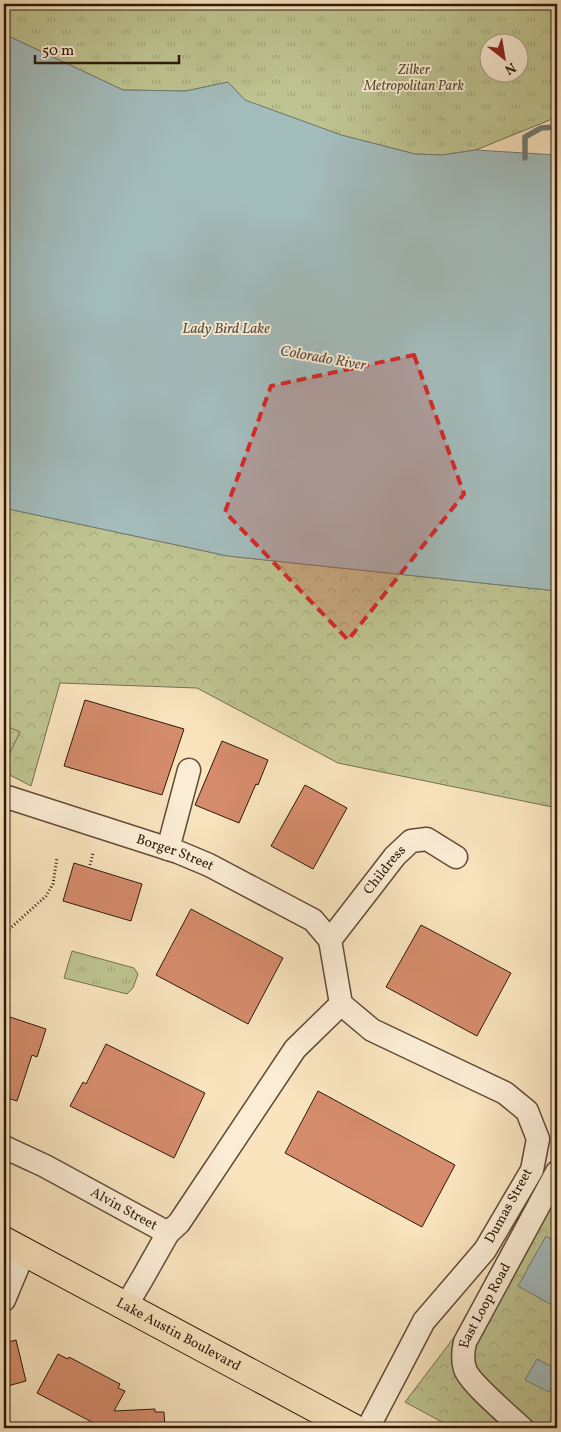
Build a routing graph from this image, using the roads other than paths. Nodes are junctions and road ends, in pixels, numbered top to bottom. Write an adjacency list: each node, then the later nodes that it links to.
1 (189, 770): 3 (street)
2 (4, 796): 3 (street, Borger Street)
3 (168, 849): 5 (street, Borger Street)
4 (456, 857): 5 (street, Childress)
5 (330, 940): 6 (street)
6 (341, 1004): 9 (street); 14 (street, Dumas Street)
7 (4, 1147): 9 (street, Alvin Street)
8 (557, 1172): 15 (street, East Loop Road)
9 (168, 1233): 12 (street, Alvin Street)
10 (14, 1247): 11 (street); 12 (main road, Lake Austin Boulevard)
11 (4, 1300)
12 (126, 1306): 13 (main road, Lake Austin Boulevard)
13 (353, 1428)
14 (368, 1428)
15 (522, 1428)

